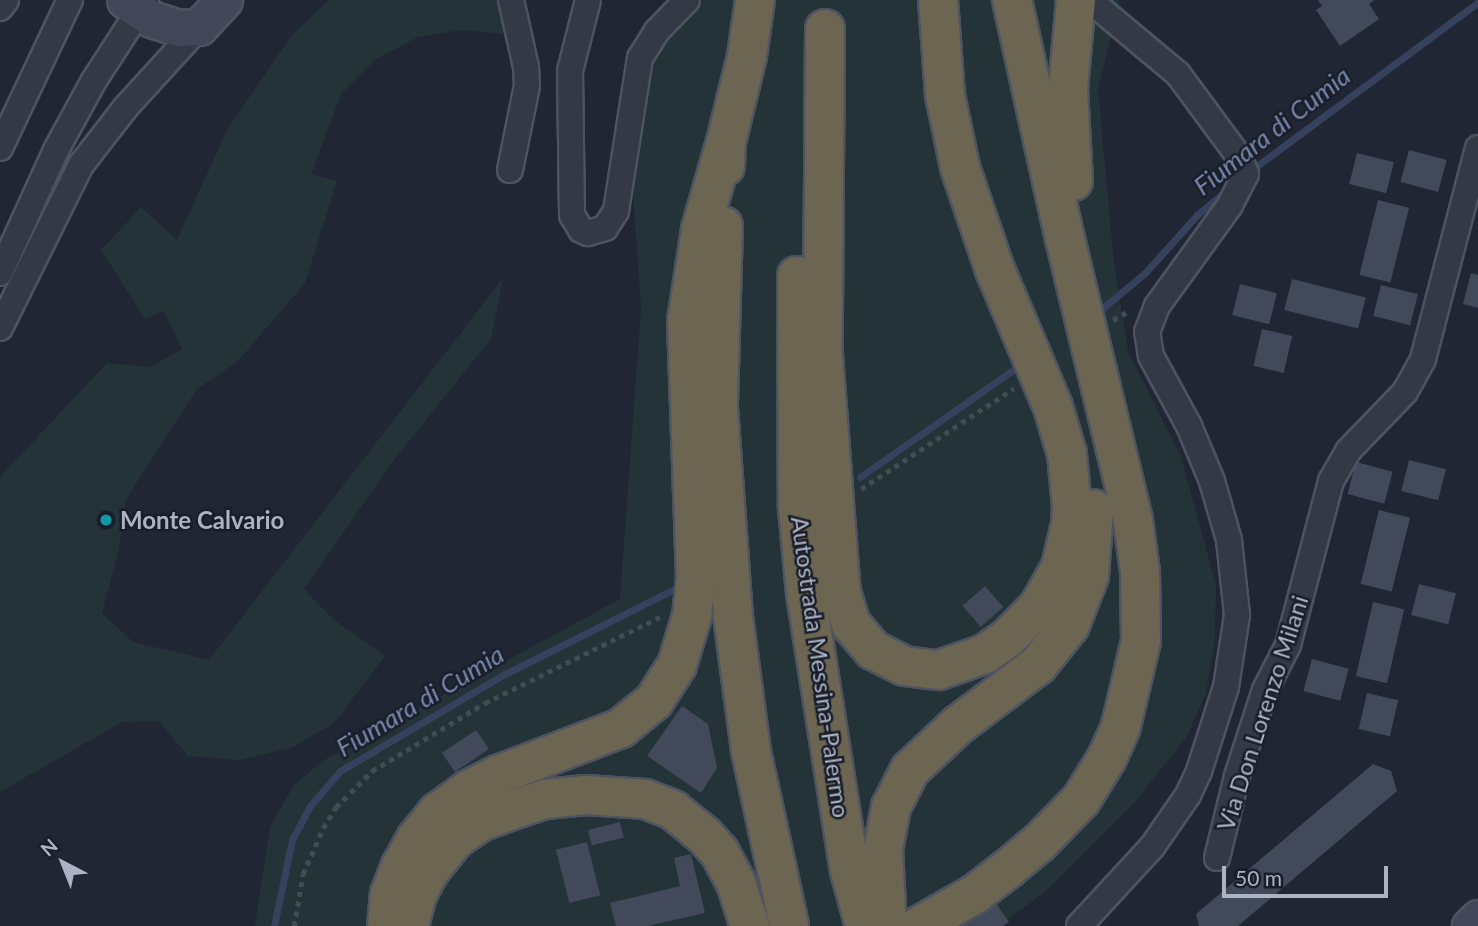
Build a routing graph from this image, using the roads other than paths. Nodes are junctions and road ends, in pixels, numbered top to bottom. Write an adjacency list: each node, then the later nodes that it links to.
1 (6, 0): 13 (street)
2 (69, 0): 17 (street)
3 (224, 0): 15 (street)
4 (512, 0): 19 (street)
5 (588, 0): 6 (street)
6 (687, 0)
7 (755, 0): 16 (highway)
8 (938, 0): 14 (highway)
9 (954, 0): 29 (highway)
10 (1012, 0): 30 (highway)
11 (136, 4): 15 (street); 20 (street)
12 (1088, 4): 31 (highway); 32 (street)
13 (0, 8)
14 (828, 15): 28 (highway, Autostrada Messina-Palermo)
15 (198, 27): 21 (street)
16 (726, 142): 24 (highway); 27 (highway)
17 (0, 148)
18 (1478, 148): 22 (street, Via Don Lorenzo Milani)
19 (510, 170)
20 (0, 273)
21 (0, 328)
22 (1217, 858)
23 (1478, 918): 33 (street)
24 (387, 926)
25 (409, 926): 26 (highway)
26 (750, 926)
27 (789, 926)
28 (865, 926)
29 (887, 926)
30 (919, 926)
31 (951, 926)
32 (1079, 926)
33 (1470, 926)

